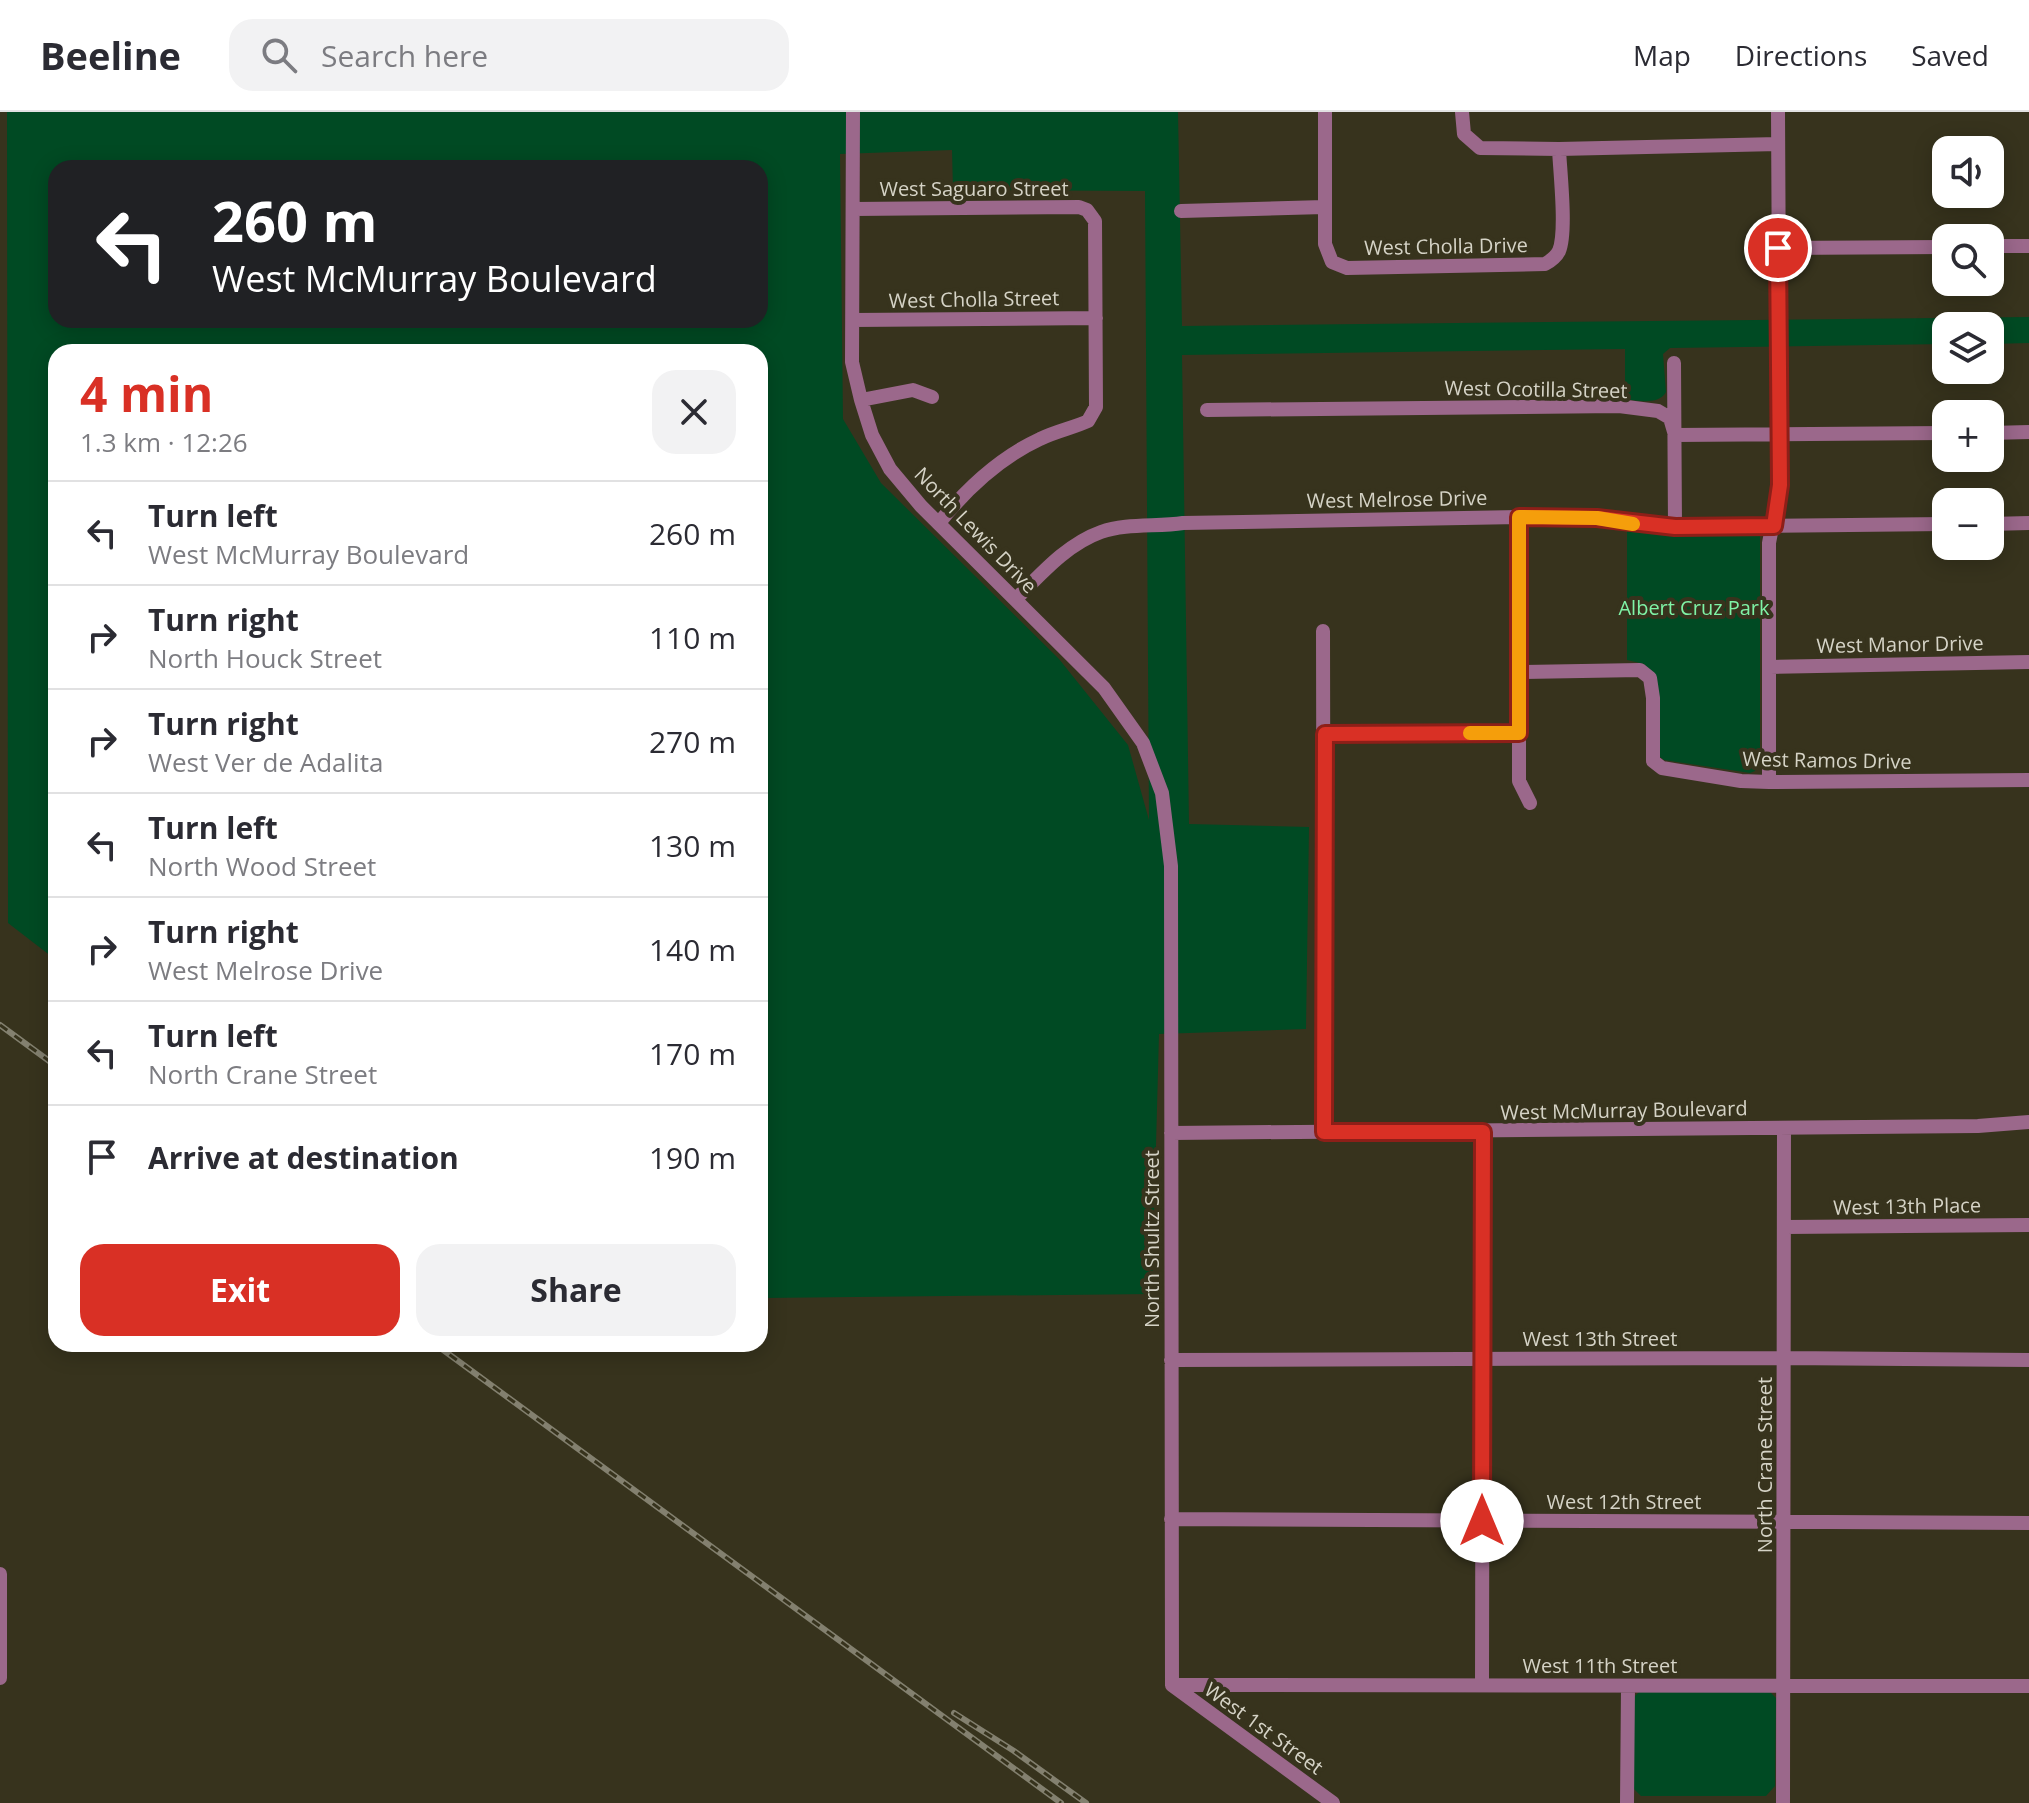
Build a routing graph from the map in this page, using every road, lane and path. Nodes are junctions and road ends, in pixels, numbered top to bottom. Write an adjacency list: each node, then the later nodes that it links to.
1 (853, 112): 8 (street, North Lewis Drive)
2 (1325, 112): 7 (street, West Cholla Drive)
3 (1462, 112): 6 (street)
4 (1778, 112): 5 (street)
5 (1778, 144): 6 (street); 13 (street)
6 (1559, 149): 7 (street, West Cholla Drive)
7 (1324, 207): 9 (street)
8 (854, 209): 14 (street, West Saguaro Street); 15 (street, North Lewis Drive)
9 (1181, 211)
10 (2004, 246): 11 (street)
11 (2029, 246)
12 (1932, 247): 13 (street)
13 (1778, 248): 21 (street)
14 (1096, 318): 15 (street, West Cholla Street); 26 (street)
15 (853, 320): 18 (street, North Lewis Drive)
16 (1674, 363): 24 (street)
17 (932, 397): 18 (street)
18 (861, 400): 26 (street, North Lewis Drive)
19 (1207, 410): 24 (street, West Ocotilla Street)
20 (2029, 432): 23 (street)
21 (1779, 433): 22 (street); 24 (street); 30 (street)
22 (1932, 433)
23 (2004, 433)
24 (1675, 435): 31 (street)
25 (1519, 517): 31 (street, West Melrose Drive); 32 (street, West Melrose Drive); 36 (street)
26 (939, 523): 32 (street, North Lewis Drive)
27 (2029, 523): 29 (street)
28 (1932, 524): 30 (street, West Melrose Drive)
29 (2004, 524)
30 (1774, 526): 31 (street, West Melrose Drive); 35 (street)
31 (1675, 527)
32 (1016, 599): 41 (street, North Lewis Drive)
33 (1323, 631): 38 (street)
34 (2029, 662): 35 (street, West Manor Drive)
35 (1771, 667): 40 (street)
36 (1519, 672): 37 (street); 40 (street, West Ramos Drive)
37 (1519, 733): 38 (street); 42 (street)
38 (1325, 734): 45 (street)
39 (2029, 780): 40 (street, West Ramos Drive)
40 (1769, 782)
41 (1162, 793): 47 (street, North Shultz Street)
42 (1530, 803)
43 (2029, 1122): 44 (street, West McMurray Boulevard)
44 (1784, 1128): 46 (street, West McMurray Boulevard); 49 (street, North Crane Street)
45 (1324, 1132): 46 (street, West McMurray Boulevard); 47 (street, West McMurray Boulevard)
46 (1483, 1132): 50 (street)
47 (1171, 1133): 52 (street, North Shultz Street)
48 (2029, 1225): 49 (street, West 13th Place)
49 (1785, 1227): 51 (street, North Crane Street)
50 (1482, 1358): 51 (street, West 13th Street); 52 (street, West 13th Street); 55 (street)
51 (1784, 1358): 53 (street, West 13th Street); 56 (street, North Crane Street)
52 (1171, 1360): 54 (street, North Shultz Street)
53 (2029, 1360)
54 (1171, 1519): 55 (street, West 12th Street); 60 (street, North Shultz Street)
55 (1482, 1521): 56 (street, West 12th Street); 61 (street)
56 (1784, 1521): 57 (street, West 12th Street); 62 (street, North Crane Street)
57 (2029, 1523)
58 (0, 1574): 59 (street)
59 (0, 1678)
60 (1172, 1685): 61 (street, West 11th Street); 65 (street, West 1st Street)
61 (1482, 1685): 63 (street, West 11th Street)
62 (1784, 1685): 63 (street, West 11th Street); 64 (street, West 11th Street); 67 (street, North Crane Street)
63 (1628, 1686): 66 (street)
64 (2029, 1686)
65 (1333, 1803)
66 (1627, 1803)
67 (1783, 1803)

